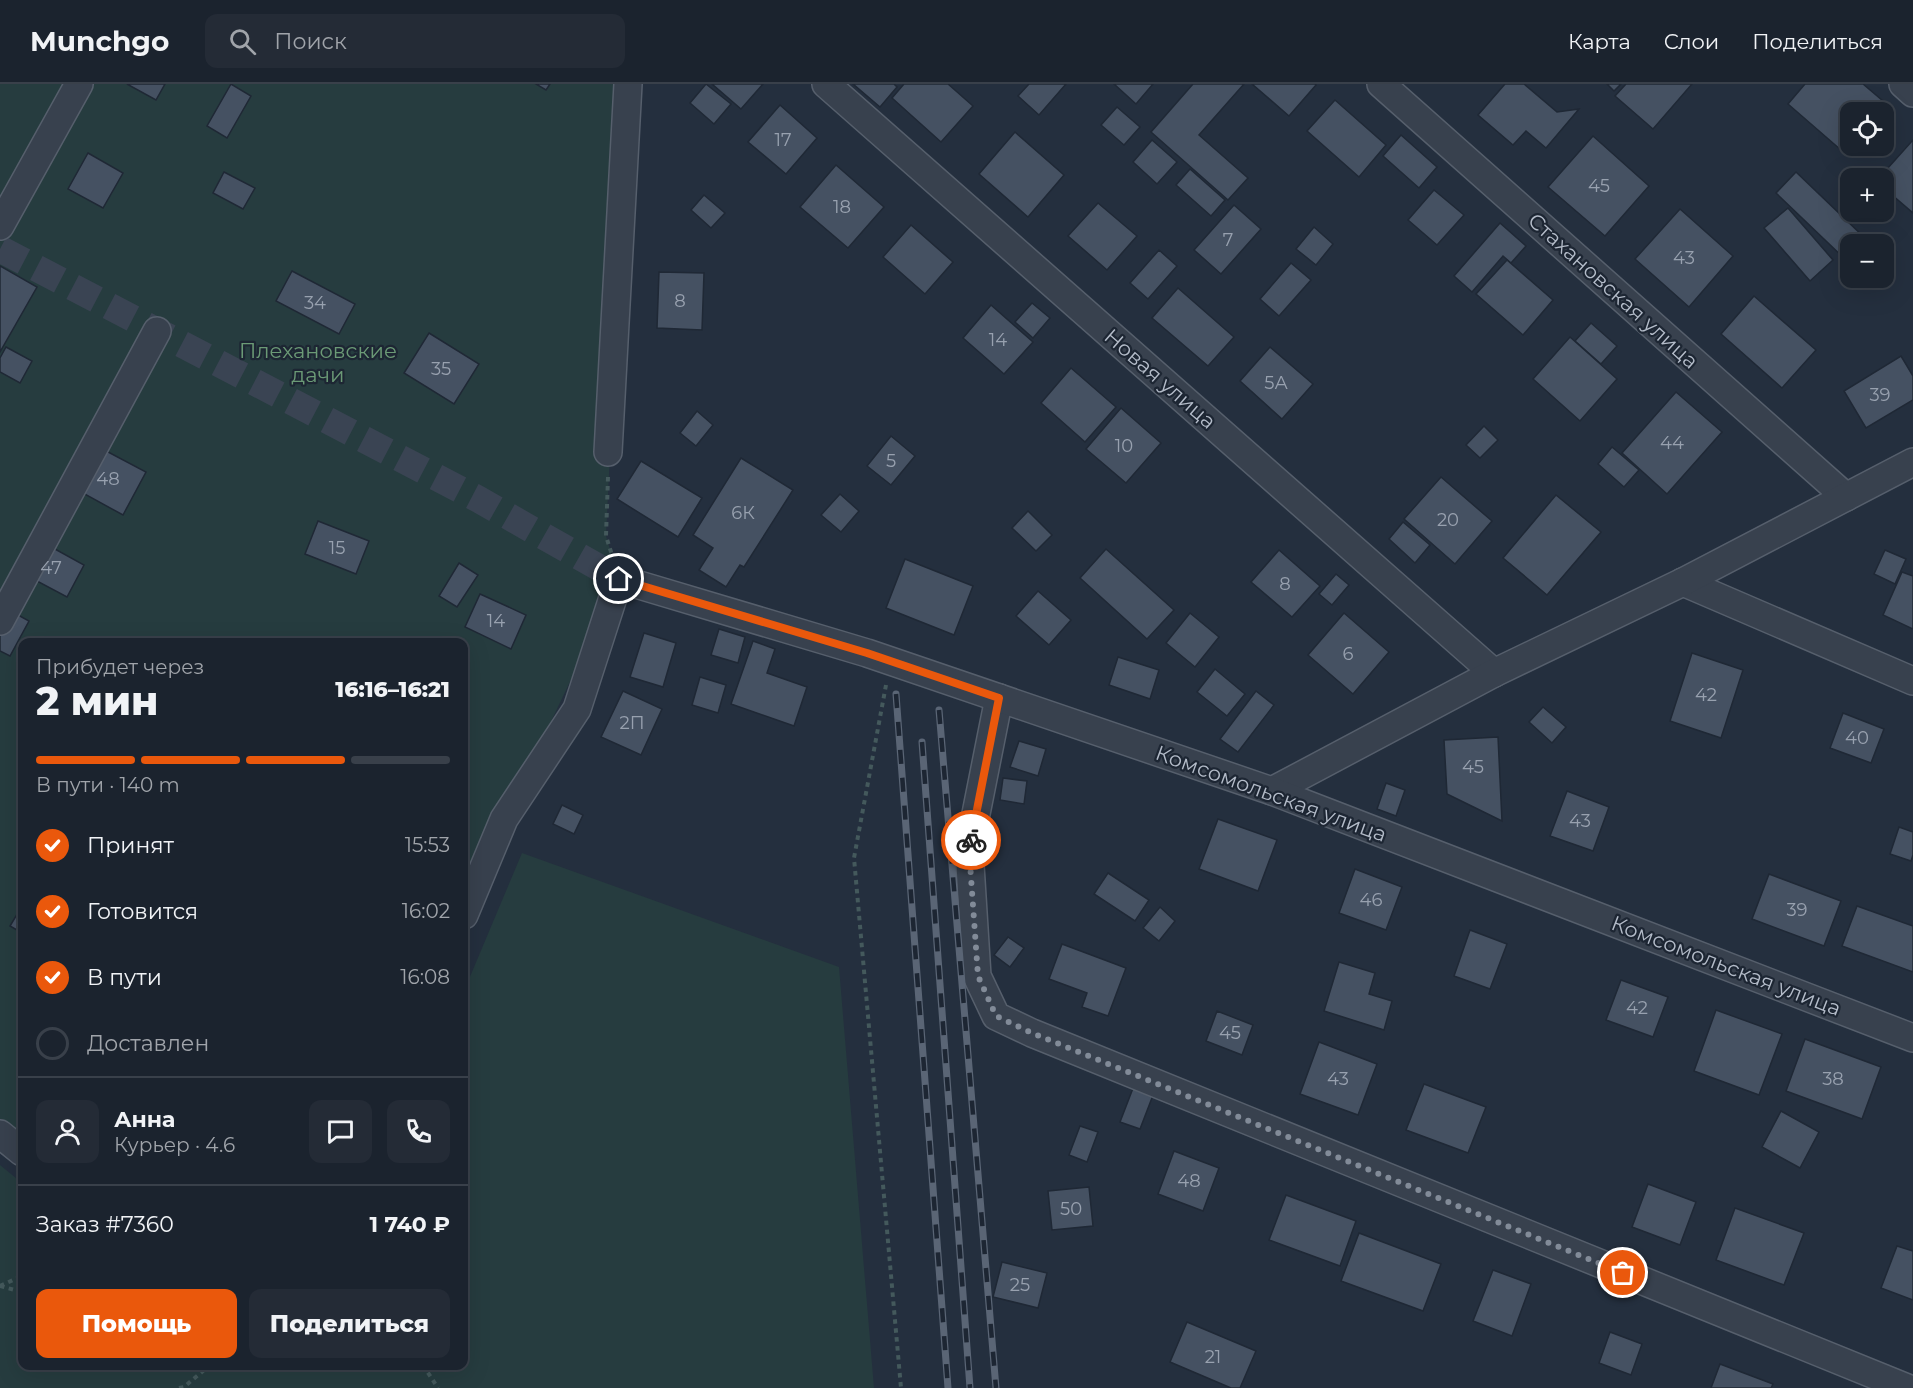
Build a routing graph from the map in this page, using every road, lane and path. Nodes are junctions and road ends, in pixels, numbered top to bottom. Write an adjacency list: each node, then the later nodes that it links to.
1 (80, 84): 7 (street)
2 (628, 84): 9 (street)
3 (826, 84): 16 (street, Новая улица)
4 (1380, 84): 11 (street, Стахановская улица)
5 (1903, 84): 6 (street)
6 (1913, 93)
7 (0, 226)
8 (157, 331): 14 (street)
9 (608, 452): 12 (path)
10 (1913, 462): 11 (street)
11 (1846, 497): 13 (street)
12 (619, 579): 15 (street, Комсомольская улица); 20 (street)
13 (1683, 582): 16 (street); 17 (street)
14 (0, 621)
15 (890, 661): 18 (street, Комсомольская улица); 31 (path)
16 (1494, 673): 19 (street)
17 (1913, 681)
18 (999, 698): 19 (street, Комсомольская улица); 32 (street)
19 (1272, 791): 21 (street, Комсомольская улица)
20 (468, 905)
21 (1913, 1038)
22 (0, 1134): 23 (street)
23 (18, 1149)
24 (18, 1278): 25 (path)
25 (0, 1286): 26 (path)
26 (18, 1291)
27 (204, 1370): 29 (path)
28 (426, 1370): 30 (path)
29 (180, 1388)
30 (438, 1388)
31 (901, 1388)
32 (1907, 1388)

